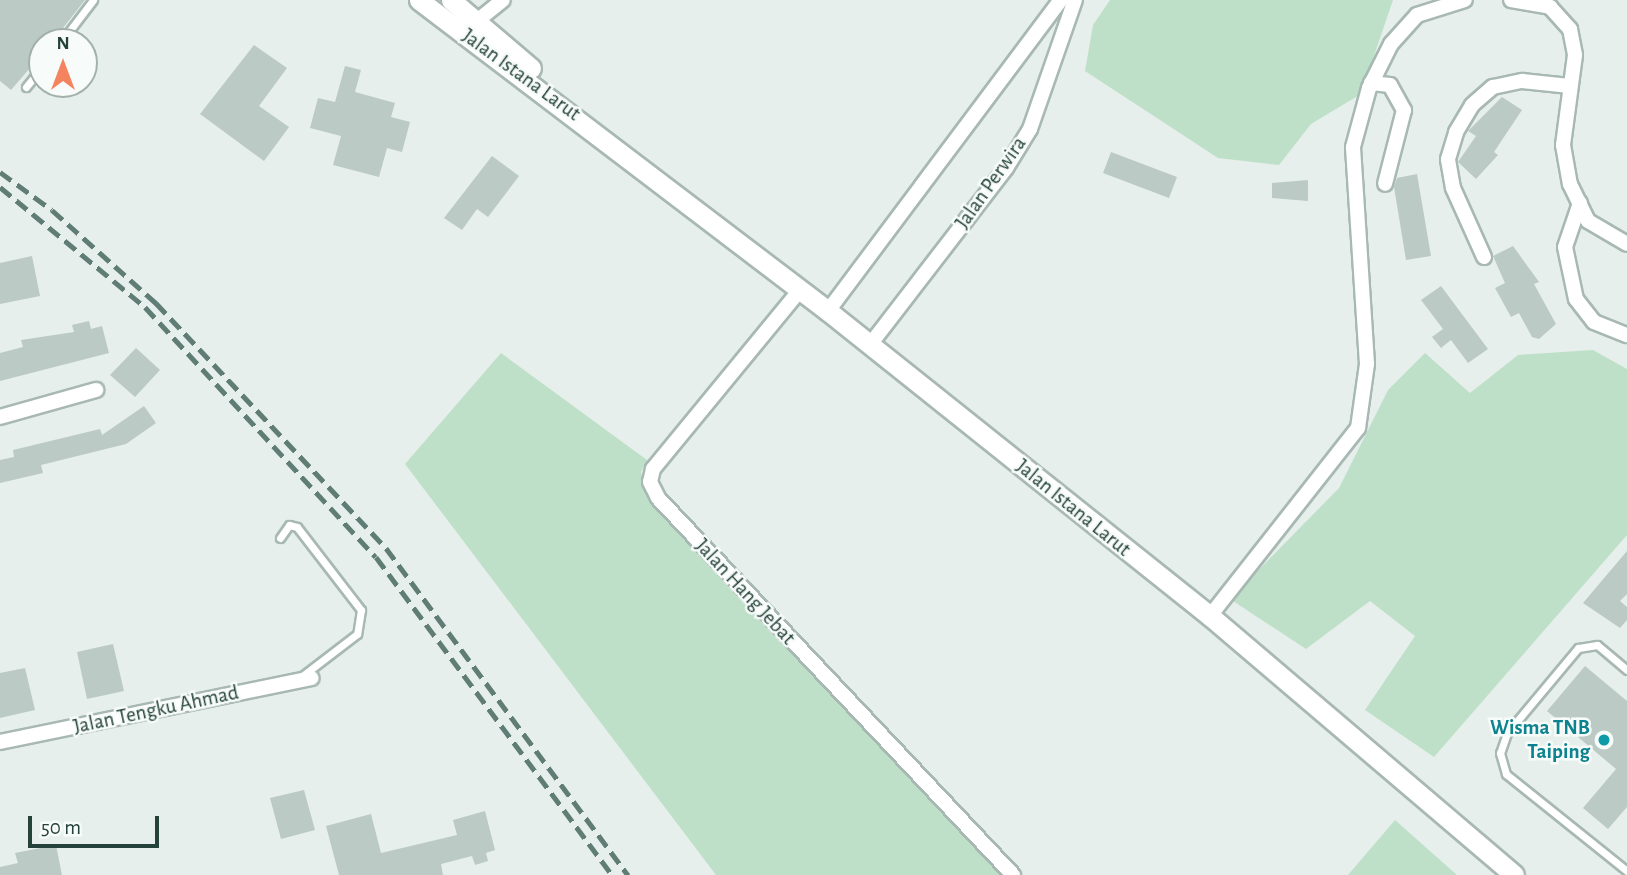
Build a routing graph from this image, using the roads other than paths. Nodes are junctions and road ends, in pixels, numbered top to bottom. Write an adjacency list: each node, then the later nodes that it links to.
1 (93, 0): 10 (lane)
2 (419, 0): 15 (main road, Jalan Istana Larut)
3 (451, 0): 9 (main road, Jalan Istana Larut)
4 (503, 0): 9 (street)
5 (1061, 0): 21 (street)
6 (1075, 0): 23 (street, Jalan Perwira)
7 (1465, 0): 11 (street)
8 (1511, 0): 13 (street)
9 (477, 21): 15 (main road, Jalan Istana Larut)
10 (72, 28)
11 (1371, 83): 16 (street); 27 (street)
12 (28, 84): 14 (lane)
13 (1570, 86): 17 (street); 19 (street)
14 (26, 87)
15 (624, 150): 20 (main road, Jalan Istana Larut)
16 (1385, 184)
17 (1580, 203): 18 (street); 22 (street)
18 (1627, 244)
19 (1484, 257)
20 (800, 290): 21 (main road, Jalan Istana Larut); 33 (street, Jalan Hang Jebat)
21 (828, 311): 23 (main road, Jalan Istana Larut)
22 (1627, 335)
23 (869, 346): 27 (main road, Jalan Istana Larut)
24 (96, 390): 25 (street)
25 (0, 417)
26 (280, 538): 30 (lane)
27 (1210, 616): 34 (main road, Jalan Istana Larut)
28 (1627, 670): 32 (lane)
29 (312, 678): 30 (street, Jalan Tengku Ahmad)
30 (296, 681): 31 (street, Jalan Tengku Ahmad)
31 (0, 742)
32 (1627, 871)
33 (1013, 875)
34 (1514, 875)

